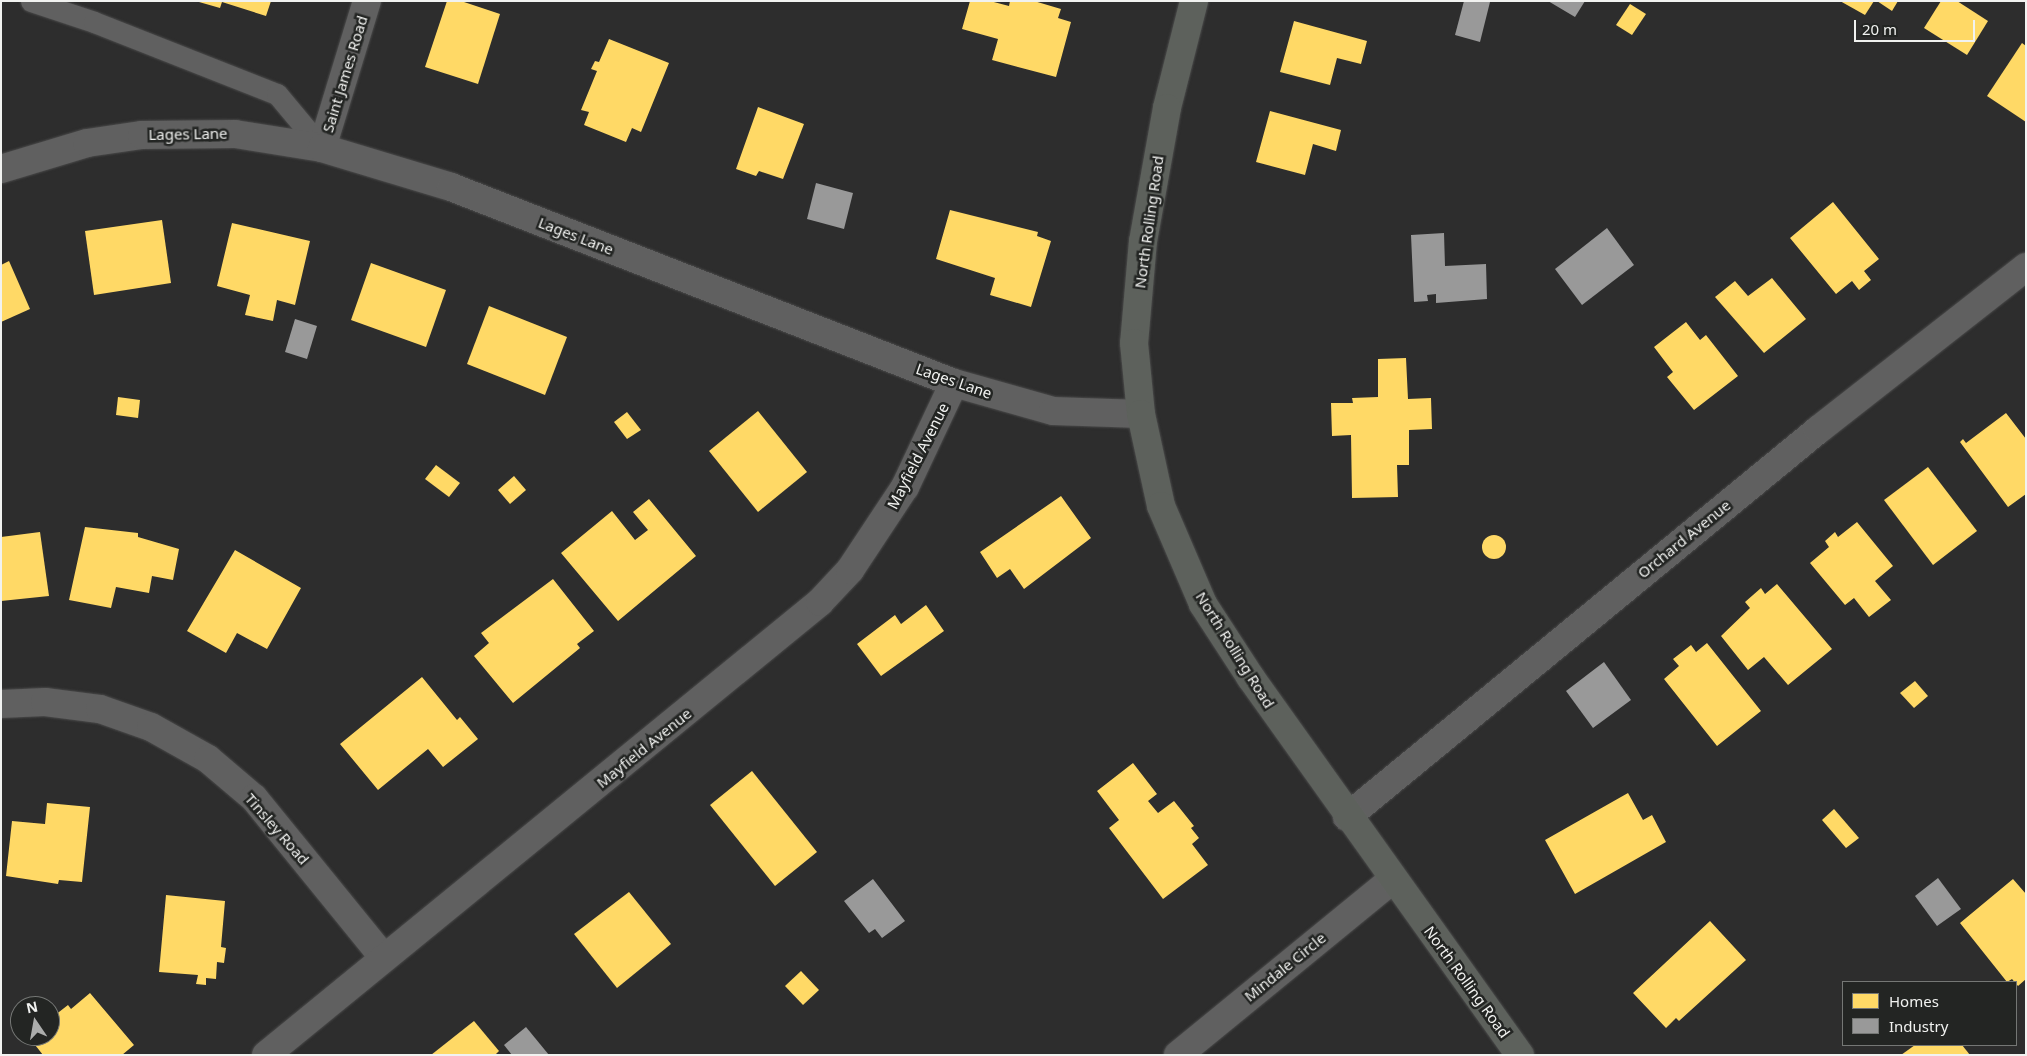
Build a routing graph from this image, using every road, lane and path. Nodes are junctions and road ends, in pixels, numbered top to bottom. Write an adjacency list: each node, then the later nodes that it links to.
1 (31, 1): 4 (lane)
2 (367, 1): 4 (street, Saint James Road)
3 (1194, 1): 8 (main road, North Rolling Road)
4 (322, 148): 5 (street, Lages Lane); 7 (street, Lages Lane)
5 (1, 169)
6 (2026, 267): 10 (street, Orchard Avenue)
7 (954, 383): 8 (street, Lages Lane); 12 (street, Mayfield Avenue)
8 (1141, 414): 10 (main road, North Rolling Road)
9 (1, 704): 12 (street, Tinsley Road)
10 (1347, 816): 11 (main road, North Rolling Road)
11 (1393, 879): 14 (street, Mindale Circle); 15 (main road, North Rolling Road)
12 (384, 958): 13 (street, Mayfield Avenue)
13 (266, 1055)
14 (1178, 1055)
15 (1520, 1055)

